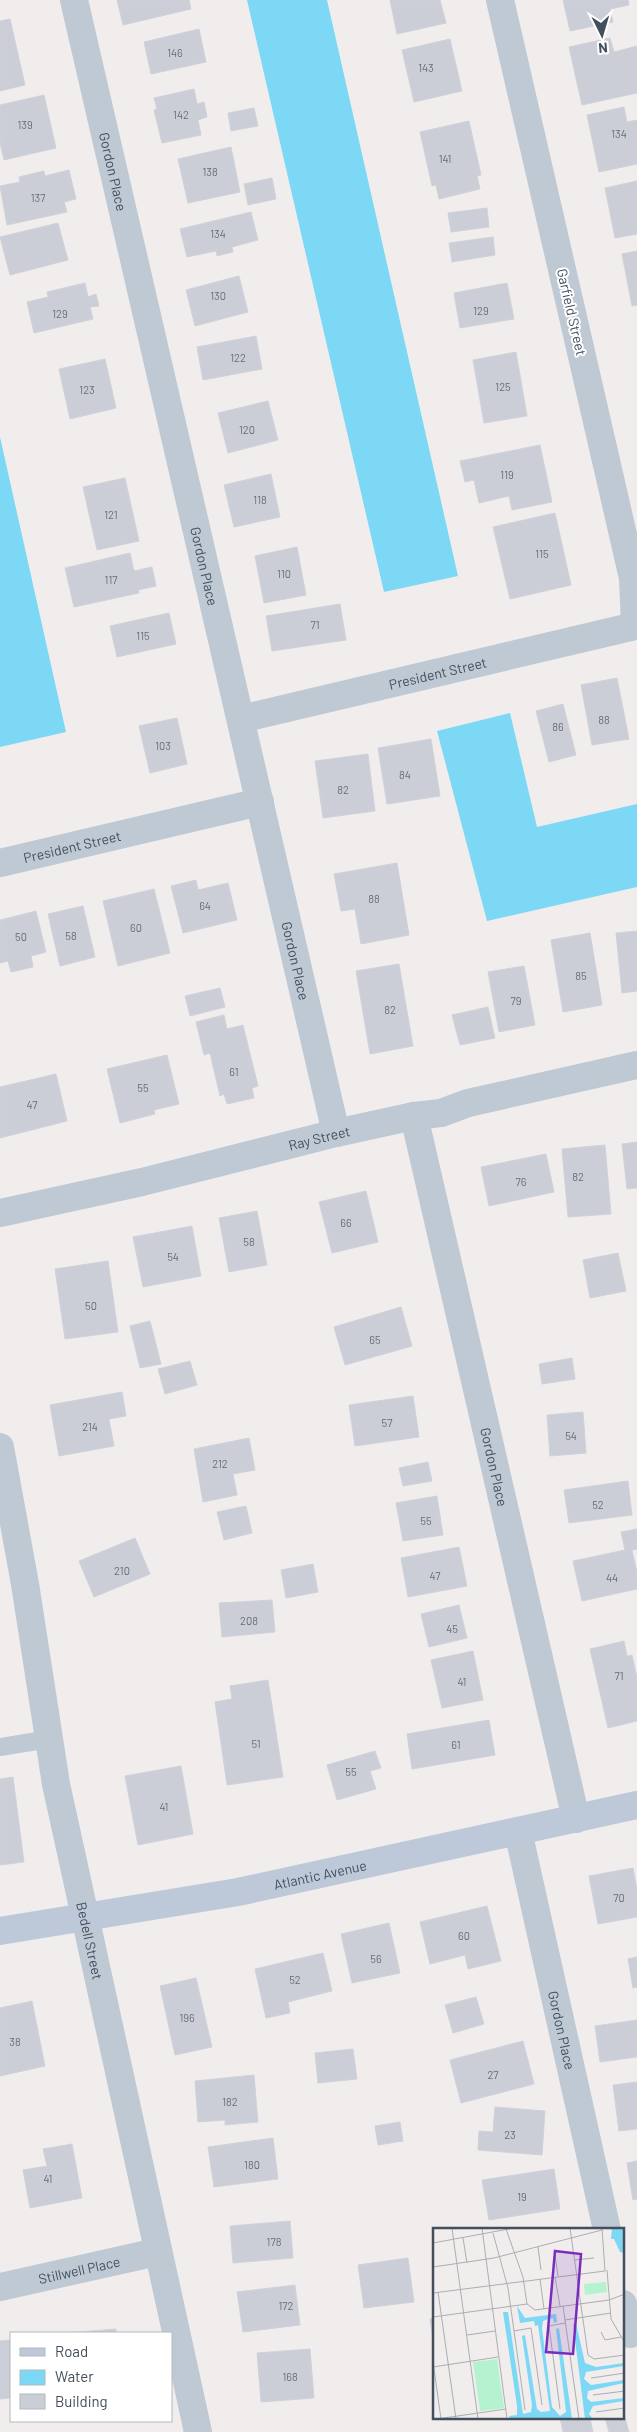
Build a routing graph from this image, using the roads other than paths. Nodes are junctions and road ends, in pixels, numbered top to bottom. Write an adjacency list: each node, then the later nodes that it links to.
1 (74, 0): 4 (street, Gordon Place)
2 (500, 0): 3 (street, Garfield Street)
3 (635, 626): 4 (street, President Street)
4 (241, 719): 5 (street, Gordon Place)
5 (260, 802): 6 (street, President Street); 9 (street, Gordon Place)
6 (0, 863)
7 (637, 1065): 8 (street, Ray Street)
8 (414, 1116): 9 (street, Ray Street); 15 (street, Gordon Place)
9 (336, 1133): 10 (street, Ray Street)
10 (0, 1213)
11 (0, 1447): 12 (street, Bedell Street)
12 (49, 1739): 13 (lane); 17 (street, Bedell Street)
13 (0, 1747)
14 (637, 1805): 15 (main road, Atlantic Avenue)
15 (576, 1819): 16 (main road, Atlantic Avenue)
16 (518, 1831): 17 (main road, Atlantic Avenue); 19 (street, Gordon Place)
17 (85, 1918): 18 (main road, Atlantic Avenue); 20 (street, Bedell Street)
18 (0, 1932)
19 (607, 2228)
20 (157, 2252): 21 (street, Stillwell Place); 24 (street, Bedell Street)
21 (0, 2287)
22 (624, 2308): 23 (street)
23 (630, 2334)
24 (198, 2432)

